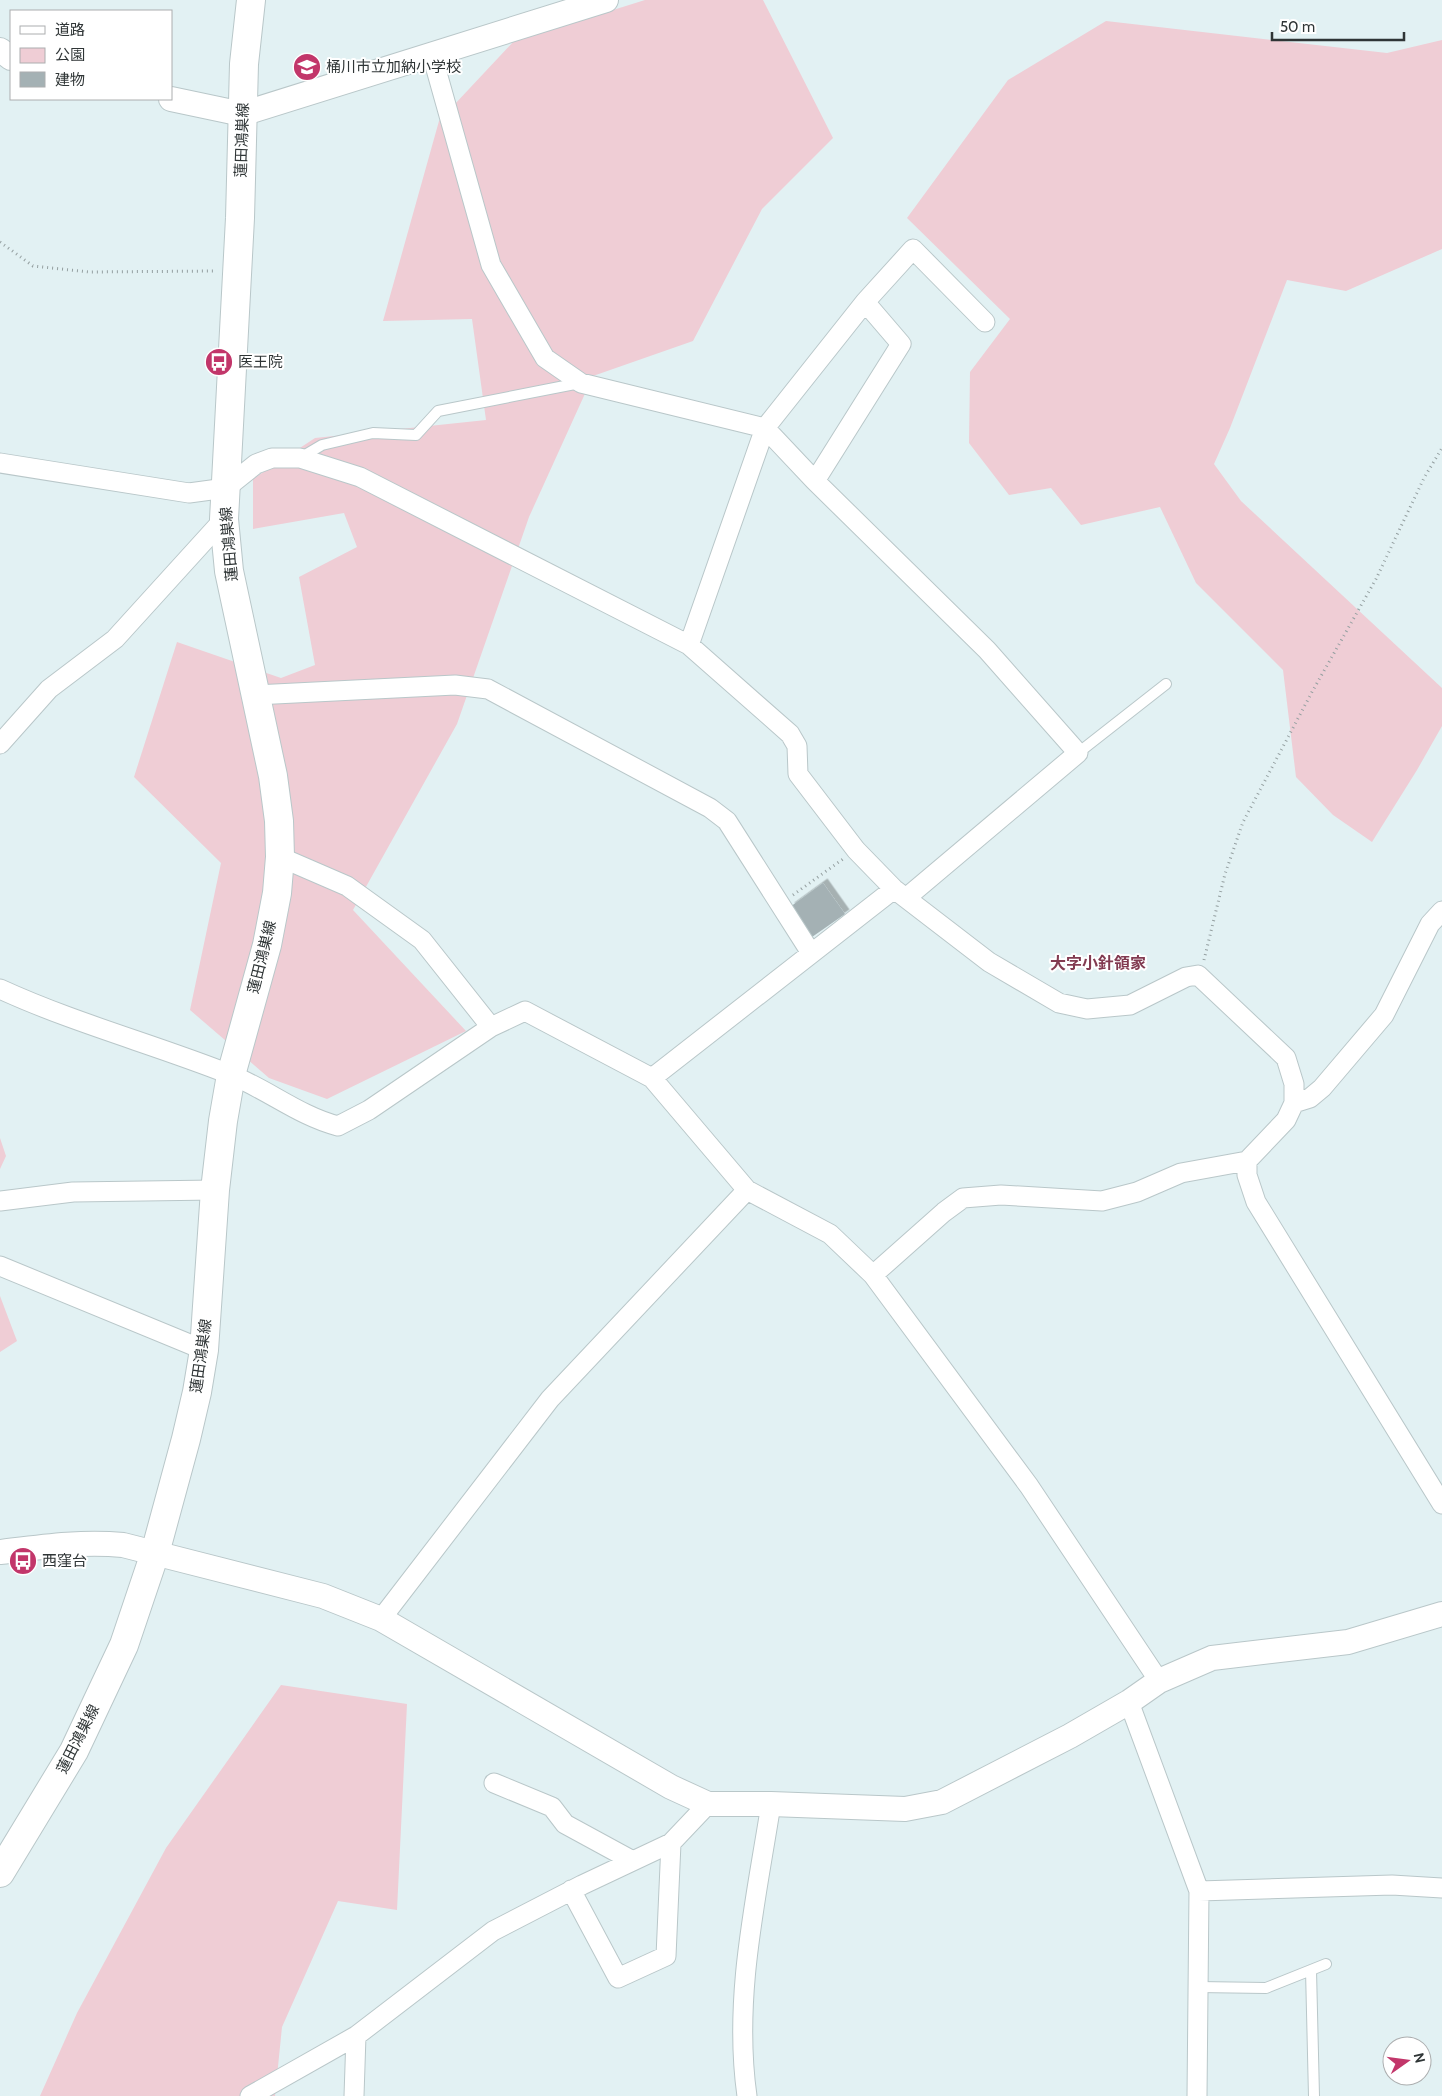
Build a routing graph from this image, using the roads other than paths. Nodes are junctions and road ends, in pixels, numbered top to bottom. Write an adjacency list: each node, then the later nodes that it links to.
1 (251, 0): 5 (main road, 蓮田鴻巣線)
2 (606, 0): 3 (street)
3 (432, 55): 5 (street); 8 (street)
4 (172, 99): 5 (street)
5 (242, 114): 13 (main road, 蓮田鴻巣線)
6 (865, 302): 7 (street); 9 (street); 12 (street)
7 (985, 322)
8 (581, 383): 9 (street); 10 (lane)
9 (765, 428): 12 (street); 15 (street)
10 (300, 458): 13 (street); 15 (street)
11 (0, 463): 13 (street)
12 (815, 481): 19 (street)
13 (226, 488): 14 (main road, 蓮田鴻巣線)
14 (224, 518): 17 (main road, 蓮田鴻巣線); 18 (street)
15 (689, 645): 21 (street)
16 (1166, 684): 19 (lane)
17 (255, 695): 20 (main road, 蓮田鴻巣線); 23 (street)
18 (0, 744)
19 (1078, 753): 21 (street)
20 (280, 857): 25 (street); 26 (main road, 蓮田鴻巣線)
21 (900, 893): 23 (street); 28 (street)
22 (1442, 911): 28 (street)
23 (811, 953): 27 (street)
24 (0, 989): 26 (street)
25 (491, 1027): 26 (street); 27 (street)
26 (231, 1075): 30 (main road, 蓮田鴻巣線)
27 (652, 1078): 31 (street)
28 (1294, 1103): 29 (street)
29 (1247, 1161): 34 (street); 36 (street)
30 (215, 1190): 32 (street); 35 (main road, 蓮田鴻巣線)
31 (747, 1190): 34 (street); 40 (street)
32 (0, 1201)
33 (0, 1266): 35 (street)
34 (873, 1276): 41 (street)
35 (204, 1350): 38 (main road, 蓮田鴻巣線)
36 (1442, 1504)
37 (0, 1552): 38 (street)
38 (155, 1553): 40 (street); 48 (main road, 蓮田鴻巣線)
39 (1442, 1614): 41 (street)
40 (381, 1619): 44 (street)
41 (1159, 1681): 42 (street)
42 (1129, 1702): 45 (street); 51 (street)
43 (494, 1783): 47 (street)
44 (708, 1804): 45 (street); 46 (street)
45 (771, 1804): 58 (street)
46 (671, 1843): 47 (street); 50 (street)
47 (633, 1861): 50 (street)
48 (0, 1873)
49 (1442, 1888): 51 (street)
50 (571, 1890): 55 (street)
51 (1199, 1891): 54 (street)
52 (1326, 1964): 53 (lane)
53 (1311, 1970): 54 (lane); 60 (lane)
54 (1198, 1987): 59 (street)
55 (356, 2036): 56 (street); 57 (street)
56 (250, 2096)
57 (354, 2096)
58 (747, 2096)
59 (1197, 2096)
60 (1314, 2096)

